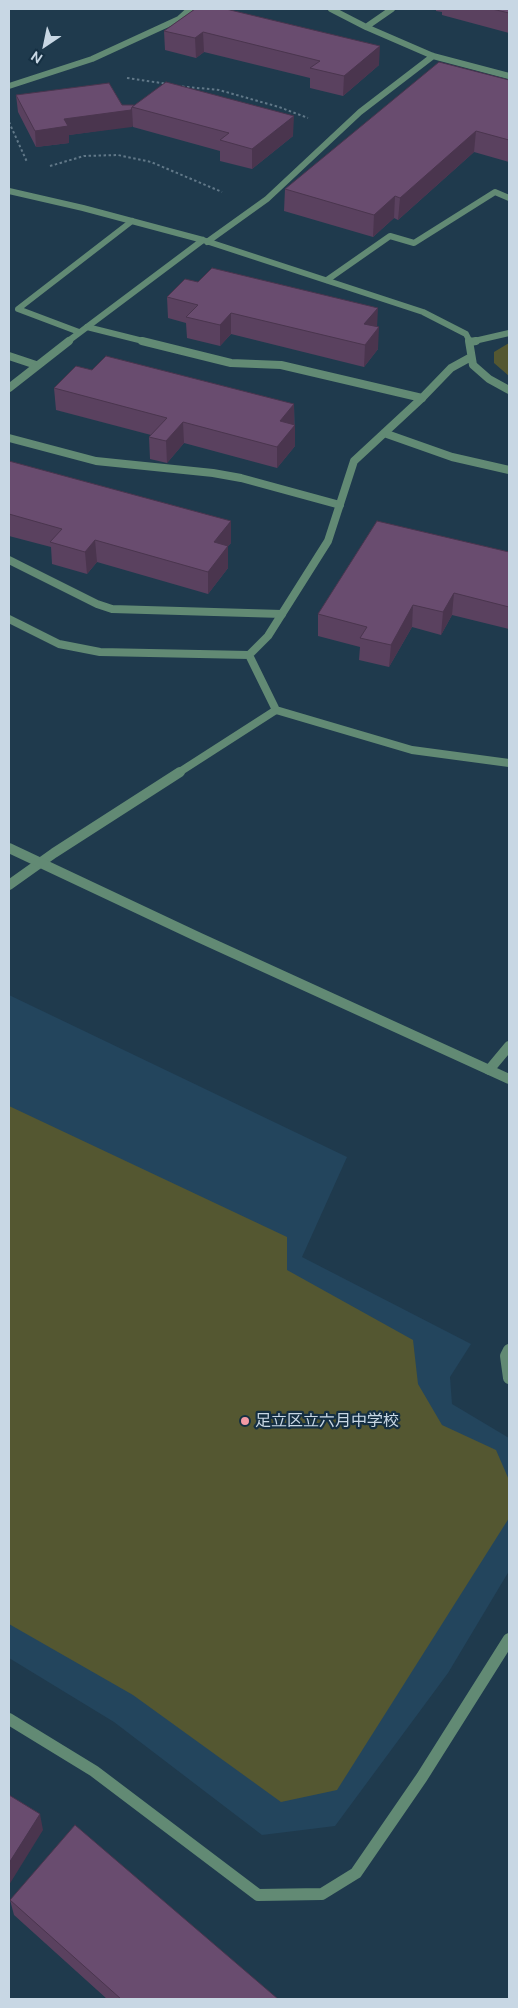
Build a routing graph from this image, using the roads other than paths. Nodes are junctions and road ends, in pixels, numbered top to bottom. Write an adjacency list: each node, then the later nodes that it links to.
1 (190, 9): 7 (street)
2 (331, 9): 4 (street)
3 (392, 9): 4 (street)
4 (366, 27): 5 (street)
5 (433, 56): 6 (street); 11 (street)
6 (509, 76)
7 (9, 86)
8 (9, 191): 10 (street)
9 (509, 198): 12 (street)
10 (132, 221): 11 (street); 14 (street)
11 (205, 241): 12 (street); 13 (street)
12 (327, 280): 16 (street)
13 (86, 327): 14 (street); 22 (street)
14 (79, 332): 19 (street)
15 (509, 333): 16 (street)
16 (470, 342): 18 (street)
17 (9, 356): 19 (street)
18 (471, 357): 21 (street); 22 (street)
19 (36, 365): 20 (street)
20 (9, 388)
21 (509, 390)
22 (422, 398): 23 (street)
23 (384, 433): 25 (street); 26 (street)
24 (9, 438): 26 (street)
25 (509, 470)
26 (340, 505): 28 (street)
27 (9, 560): 28 (street)
28 (282, 614): 30 (street)
29 (9, 619): 30 (street)
30 (249, 655): 31 (street)
31 (276, 710): 32 (street); 34 (street)
32 (509, 764)
33 (9, 848): 34 (street)
34 (40, 863): 35 (street); 37 (street)
35 (9, 886)
36 (509, 1046): 37 (street)
37 (489, 1070): 38 (street)
38 (509, 1079)
39 (509, 1350): 40 (street)
40 (509, 1378)
41 (509, 1639): 42 (street)
42 (9, 1719)

